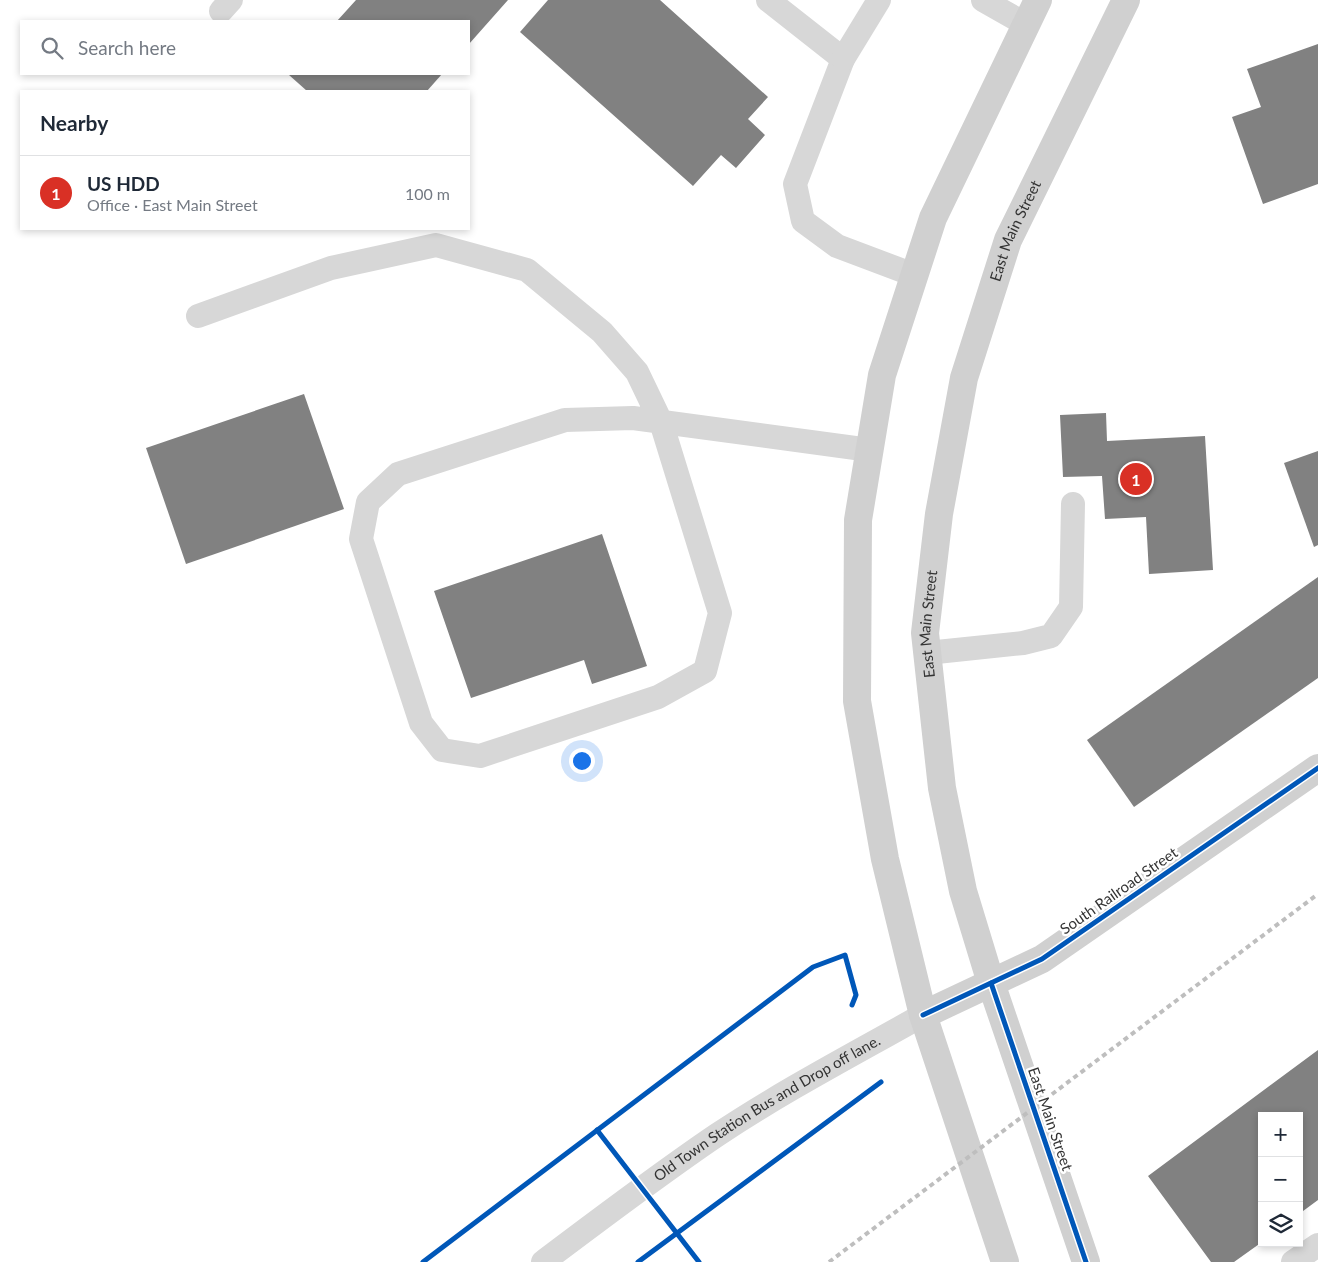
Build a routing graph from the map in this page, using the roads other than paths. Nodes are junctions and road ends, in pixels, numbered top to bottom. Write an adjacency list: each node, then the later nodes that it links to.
1 (768, 0): 7 (lane)
2 (879, 0): 7 (lane)
3 (983, 0): 6 (lane)
4 (1038, 0): 6 (main road)
5 (1126, 0): 13 (main road, East Main Street)
6 (1027, 25): 8 (main road)
7 (843, 59): 8 (lane)
8 (914, 275): 11 (main road)
9 (198, 316): 10 (lane)
10 (661, 422): 10 (lane); 11 (lane)
11 (870, 450): 16 (main road)
12 (1072, 504): 13 (lane)
13 (927, 653): 15 (main road, East Main Street)
14 (1318, 768): 15 (main road, South Railroad Street)
15 (991, 983): 16 (main road, South Railroad Street); 20 (main road, East Main Street)
16 (923, 1014): 18 (lane, Old Town Station Bus and Drop off lane.); 19 (main road)
17 (1318, 1245): 21 (lane)
18 (543, 1262)
19 (1005, 1262)
20 (1086, 1262)
21 (1293, 1262)

